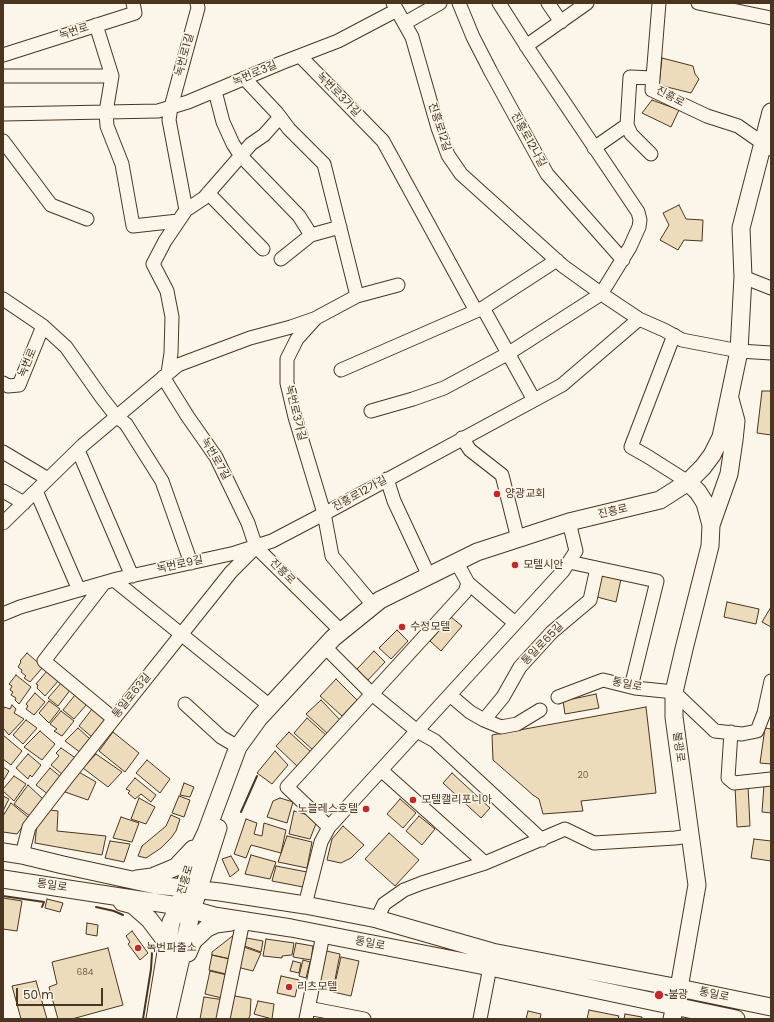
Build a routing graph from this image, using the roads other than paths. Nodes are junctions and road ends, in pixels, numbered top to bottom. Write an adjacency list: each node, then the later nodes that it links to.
1 (133, 3): 14 (street, 녹번로)
2 (197, 3): 23 (street, 녹번로1길)
3 (440, 3): 13 (street)
4 (459, 3): 43 (street, 진흥로12나길)
5 (499, 3): 15 (street)
6 (548, 3): 12 (street)
7 (587, 3): 12 (street)
8 (659, 3): 21 (street, 진흥로)
9 (698, 3): 11 (street)
10 (395, 6): 13 (street, 진흥로12길); 17 (street, 녹번로3길)
11 (771, 18)
12 (561, 22): 15 (street)
13 (404, 23): 42 (street, 진흥로12길)
14 (96, 25): 16 (street, 녹번로); 19 (street)
15 (526, 46): 31 (street)
16 (3, 55)
17 (300, 56): 20 (street, 녹번로3길); 50 (street, 녹번로3가길)
18 (3, 76): 19 (street)
19 (112, 76): 24 (street)
20 (244, 78): 22 (street, 녹번로3길); 27 (street)
21 (653, 78): 28 (street); 30 (street, 진흥로)
22 (215, 91): 23 (street, 녹번로3길); 33 (street)
23 (171, 107): 24 (street, 녹번로3길); 35 (street)
24 (106, 112): 26 (street, 녹번로3길); 37 (street)
25 (771, 112): 30 (main road, 진흥로)
26 (3, 114)
27 (280, 117): 33 (street); 38 (street)
28 (626, 125): 31 (street); 32 (street)
29 (3, 142): 36 (street)
30 (767, 146): 44 (main road, 진흥로)
31 (594, 148): 43 (street)
32 (651, 154)
33 (241, 156): 34 (street); 39 (street)
34 (208, 193): 35 (street); 40 (street)
35 (186, 210): 37 (street)
36 (87, 219)
37 (178, 221): 59 (street)
38 (340, 227): 39 (street); 48 (street)
39 (311, 235): 41 (street)
40 (263, 249)
41 (281, 259)
42 (557, 260): 47 (street, 진흥로12길); 50 (street)
43 (622, 260): 47 (street)
44 (743, 277): 46 (street); 55 (main road, 진흥로)
45 (398, 286): 48 (street, 녹번로3가길)
46 (771, 288)
47 (601, 294): 52 (street, 진흥로12길); 56 (street)
48 (357, 296): 51 (street, 녹번로3가길)
49 (3, 299): 53 (street)
50 (480, 310): 56 (street); 58 (street)
51 (316, 318): 59 (street); 74 (street, 녹번로3가길)
52 (639, 319): 54 (street, 진흥로12길); 62 (street, 진흥로12가길)
53 (43, 326): 60 (street, 녹번로); 64 (street)
54 (674, 335): 55 (street, 진흥로12길); 70 (street)
55 (738, 351): 57 (street, 진흥로12길); 61 (main road, 진흥로)
56 (509, 353): 62 (street); 63 (street)
57 (771, 353)
58 (341, 370)
59 (166, 375): 64 (street); 79 (street, 녹번로7길)
60 (3, 383)
61 (729, 397): 70 (main road, 진흥로); 77 (main road)
62 (534, 400): 65 (street, 진흥로12가길)
63 (371, 411)
64 (116, 416): 66 (street); 82 (street)
65 (462, 438): 69 (street, 진흥로12가길); 78 (street)
66 (78, 450): 68 (street); 84 (street)
67 (3, 452): 68 (street)
68 (48, 479): 72 (street)
69 (387, 479): 74 (street, 진흥로12가길); 85 (street)
70 (688, 482): 75 (main road, 진흥로); 77 (main road, 불광로)
71 (3, 491): 73 (street)
72 (36, 491): 73 (street); 88 (street)
73 (24, 502): 76 (street)
74 (324, 513): 79 (street, 진흥로12가길); 89 (street, 녹번로3가길)
75 (569, 522): 78 (main road, 진흥로); 81 (street)
76 (3, 523)
77 (711, 525): 97 (main road, 불광로)
78 (518, 539): 80 (main road, 진흥로)
79 (256, 547): 82 (street, 녹번로9길); 92 (street, 진흥로); 93 (street, 통일로63길)
80 (457, 562): 85 (main road, 진흥로); 87 (street)
81 (569, 562): 83 (street); 91 (street)
82 (191, 563): 84 (street, 녹번로9길)
83 (597, 568): 96 (street); 105 (street, 통일로65길)
84 (132, 576): 86 (street, 녹번로9길)
85 (429, 576): 89 (main road, 진흥로)
86 (109, 581): 88 (street, 녹번로9길); 93 (street); 104 (street)
87 (468, 583): 91 (street); 98 (street)
88 (79, 590): 90 (street, 녹번로9길)
89 (374, 606): 92 (main road, 진흥로)
90 (3, 614)
91 (515, 623): 99 (street)
92 (341, 631): 94 (main road, 진흥로)
93 (182, 633): 102 (street); 104 (street, 통일로63길)
94 (325, 647): 98 (street); 102 (main road, 진흥로)
95 (771, 681): 107 (street)
96 (631, 688): 97 (street, 통일로); 100 (street, 통일로)
97 (674, 692): 107 (street); 113 (main road, 불광로)
98 (372, 694): 106 (street); 111 (street)
99 (450, 695): 105 (street); 106 (street)
100 (558, 696)
101 (184, 704): 108 (street)
102 (270, 706): 108 (main road, 진흥로)
103 (540, 710): 105 (street)
104 (114, 719): 116 (street, 통일로63길)
105 (484, 720)
106 (417, 731): 109 (street); 114 (street)
107 (731, 732): 110 (street)
108 (238, 747): 112 (main road, 진흥로); 120 (main road, 진흥로)
109 (381, 770): 111 (street); 117 (street)
110 (771, 779)
111 (329, 827): 122 (street)
112 (206, 834): 119 (main road); 120 (main road, 진흥로)
113 (690, 836): 114 (street); 129 (main road, 불광로)
114 (542, 840): 117 (street)
115 (3, 852): 116 (main road, 통일로)
116 (22, 855): 119 (main road, 통일로)
117 (485, 863): 124 (street)
118 (3, 879): 121 (main road, 통일로)
119 (131, 880): 120 (main road, 통일로)
120 (191, 889): 122 (main road, 통일로); 123 (main road, 진흥로)
121 (90, 892): 123 (main road, 통일로); 127 (main road)
122 (304, 905): 124 (main road, 통일로)
123 (186, 908): 125 (main road, 통일로); 127 (main road, 진흥로); 130 (main road, 진흥로)
124 (377, 919): 129 (main road, 통일로)
125 (243, 921): 126 (main road, 통일로); 130 (main road); 136 (street)
126 (323, 935): 128 (main road, 통일로); 132 (street)
127 (168, 944): 134 (main road, 진흥로)
128 (490, 967): 133 (main road, 통일로); 138 (street)
129 (679, 988): 131 (main road, 통일로); 133 (main road, 불광로)
130 (173, 993): 135 (main road, 진흥로)
131 (771, 1006)
132 (307, 1013): 137 (street)
133 (673, 1013): 139 (main road, 통일로)
134 (155, 1019)
135 (167, 1019)
136 (224, 1019)
137 (364, 1019)
138 (480, 1019)
139 (736, 1019)

